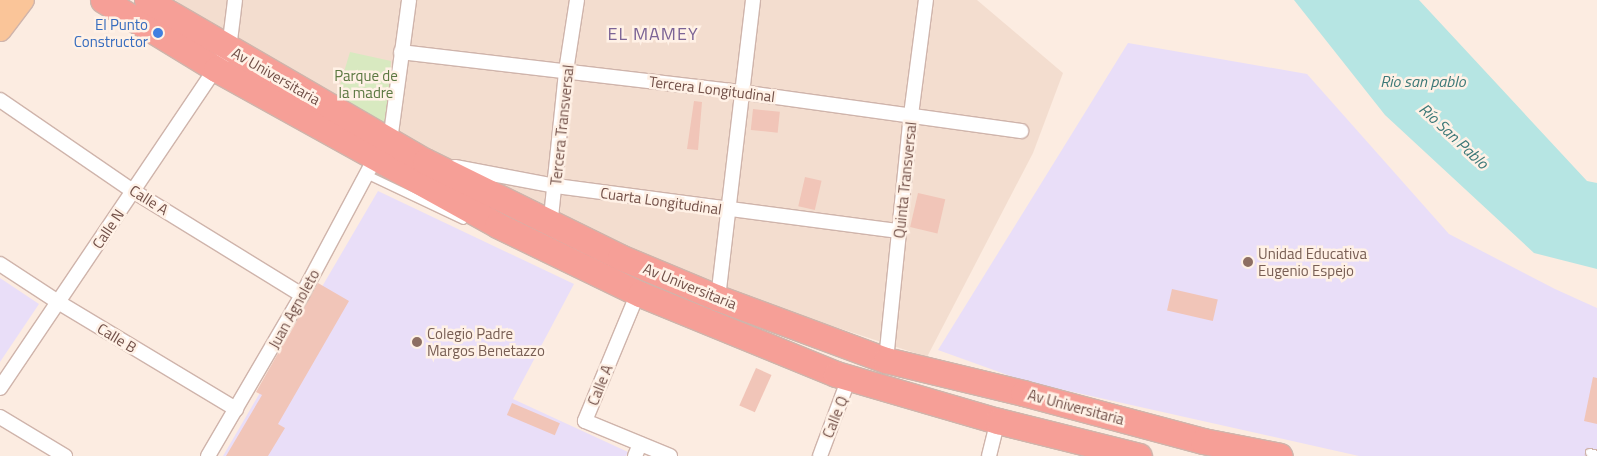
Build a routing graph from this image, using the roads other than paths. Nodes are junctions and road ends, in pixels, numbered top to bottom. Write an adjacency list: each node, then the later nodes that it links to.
1 (2, 0): 10 (main road)
2 (23, 0): 11 (main road)
3 (103, 0): 13 (highway, Av Universitaria)
4 (235, 0): 13 (street)
5 (409, 0): 12 (street)
6 (577, 0): 14 (street, Tercera Transversal)
7 (753, 0): 15 (street)
8 (926, 0): 17 (street, Quinta Transversal)
9 (149, 1): 13 (highway, Av Universitaria)
10 (0, 3)
11 (0, 30)
12 (402, 52): 14 (street, Tercera Longitudinal); 19 (street)
13 (222, 59): 19 (highway, Av Universitaria); 22 (street, Calle N)
14 (566, 71): 15 (street, Tercera Longitudinal); 21 (street, Tercera Transversal)
15 (740, 92): 17 (street, Tercera Longitudinal); 23 (street)
16 (0, 100): 22 (street, Calle A)
17 (911, 115): 18 (street, Tercera Longitudinal); 26 (street, Quinta Transversal)
18 (1021, 131)
19 (377, 158): 20 (highway, Av Universitaria); 25 (lane); 27 (highway, Av Universitaria); 30 (street, Juan Agnoleto)
20 (425, 161): 21 (street, Cuarta Longitudinal); 24 (highway, Av Universitaria)
21 (556, 186): 23 (street, Cuarta Longitudinal); 24 (street, Tercera Transversal)
22 (133, 191): 30 (street, Calle A); 33 (street, Calle N)
23 (730, 210): 26 (street, Cuarta Longitudinal); 32 (street)
24 (552, 224): 27 (street, Tercera Transversal); 32 (highway, Av Universitaria)
25 (473, 225)
26 (899, 231): 34 (street, Quinta Transversal)
27 (543, 249): 31 (highway, Av Universitaria)
28 (0, 264): 33 (street, Calle B)
29 (590, 279): 31 (lane)
30 (302, 295): 37 (street, Juan Agnoleto)
31 (637, 297): 35 (highway, Av Universitaria); 41 (street, Calle A)
32 (718, 298): 34 (highway, Av Universitaria)
33 (58, 302): 36 (street, Calle N); 37 (street, Calle B)
34 (886, 360): 40 (highway, Av Universitaria)
35 (849, 378): 39 (highway, Av Universitaria); 47 (street, Calle Q)
36 (0, 388)
37 (236, 408): 45 (street, Juan Agnoleto)
38 (0, 417): 44 (street)
39 (998, 421): 48 (street); 49 (highway, Av Universitaria)
40 (1201, 448): 50 (highway, Av Universitaria)
41 (638, 450): 46 (street, Calle A)
42 (1589, 452): 43 (lane)
43 (1597, 454)
44 (65, 456)
45 (208, 456)
46 (670, 456)
47 (820, 456)
48 (989, 456)
49 (1138, 456)
50 (1280, 456)

